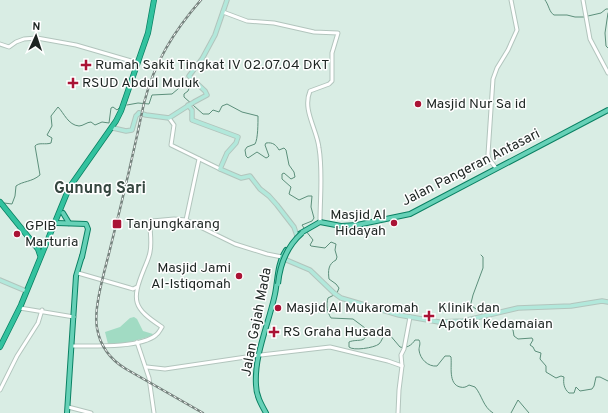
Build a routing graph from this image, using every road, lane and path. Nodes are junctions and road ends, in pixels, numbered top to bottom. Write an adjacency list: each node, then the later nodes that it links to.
1 (155, 0): 7 (highway)
2 (228, 0): 5 (main road)
3 (511, 0): 16 (street)
4 (583, 0): 8 (street)
5 (223, 12): 10 (main road); 23 (street)
6 (0, 44): 7 (street)
7 (137, 66): 9 (highway)
8 (608, 73)
9 (135, 75): 13 (highway); 22 (highway)
10 (191, 103): 12 (main road); 17 (main road)
11 (608, 112): 14 (main road, Jalan Pangeran Antasari)
12 (169, 118): 13 (main road); 15 (street)
13 (113, 128): 20 (highway)
14 (571, 131): 16 (main road, Jalan Pangeran Antasari); 18 (main road, Jalan Pangeran Antasari)
15 (199, 159): 17 (street); 21 (street)
16 (496, 168): 18 (main road, Jalan Pangeran Antasari)
17 (220, 169): 26 (main road)
18 (448, 195): 23 (main road, Jalan Pangeran Antasari); 25 (main road, Jalan Pangeran Antasari)
19 (1, 203): 29 (highway)
20 (63, 213): 24 (main road)
21 (186, 220): 32 (street); 39 (street)
22 (56, 222): 24 (main road); 27 (highway); 33 (highway)
23 (320, 222): 25 (main road, Jalan Pangeran Antasari)
24 (69, 223): 30 (main road)
25 (304, 232): 26 (main road, Jalan Pangeran Antasari); 28 (main road, Jalan Pangeran Antasari); 38 (main road, bridge)
26 (297, 236): 28 (main road, Jalan Pangeran Antasari)
27 (44, 248): 29 (highway); 31 (highway)
28 (289, 248): 32 (main road, Jalan Pangeran Antasari)
29 (38, 249): 31 (highway)
30 (82, 256): 34 (main road); 37 (main road)
31 (40, 257): 33 (highway)
32 (281, 262): 38 (main road, Jalan Gajah Mada); 46 (main road)
33 (38, 265): 40 (highway)
34 (78, 274): 36 (street); 37 (main road)
35 (0, 280): 40 (main road)
36 (98, 280): 39 (street); 41 (street)
37 (76, 281): 45 (main road)
38 (277, 286): 50 (main road, Jalan Gajah Mada)
39 (137, 288): 41 (street)
40 (26, 291): 43 (highway)
41 (136, 292): 47 (street)
42 (608, 302): 46 (main road)
43 (21, 306): 44 (street); 49 (highway)
44 (42, 311): 45 (street); 53 (street)
45 (74, 316): 48 (main road)
46 (410, 317): 51 (street)
47 (137, 342): 48 (street); 52 (street)
48 (72, 346): 54 (main road)
49 (0, 347)
50 (260, 355): 51 (street); 52 (street); 58 (main road, Jalan Gajah Mada)
51 (402, 366): 59 (street)
52 (147, 367): 57 (street)
53 (0, 390)
54 (68, 407): 55 (main road); 56 (street)
55 (67, 413)
56 (91, 413)
57 (154, 413)
58 (267, 413)
59 (398, 413)

